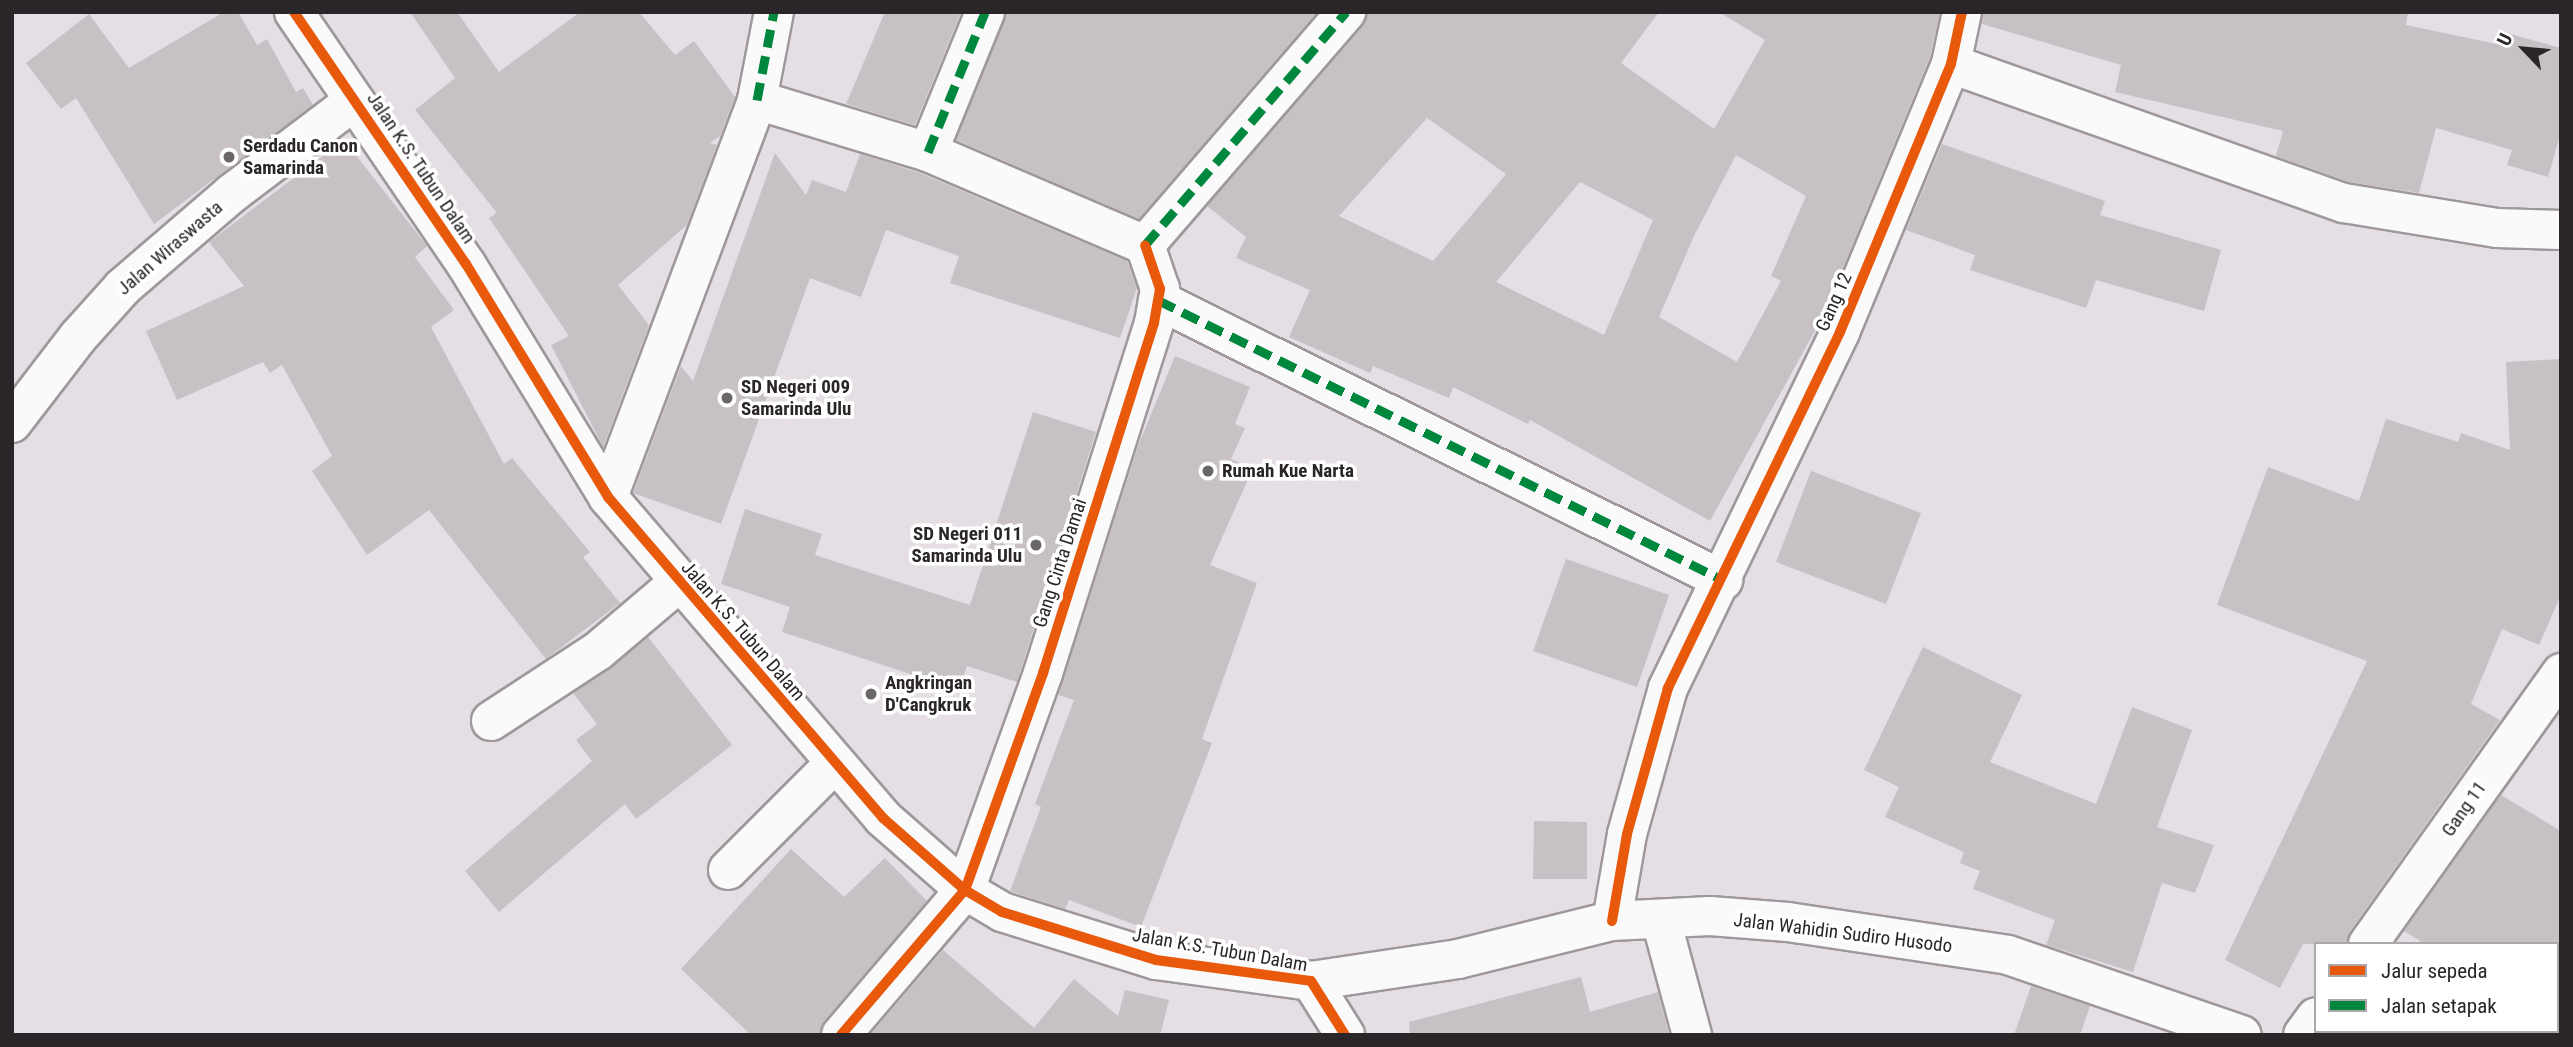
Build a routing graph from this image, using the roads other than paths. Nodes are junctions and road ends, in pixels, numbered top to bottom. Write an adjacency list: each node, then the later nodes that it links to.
1 (294, 12): 8 (street, Jalan K.S. Tubun Dalam)
2 (774, 12): 7 (street)
3 (985, 12): 9 (street)
4 (1346, 12): 11 (street)
5 (1962, 12): 6 (street, Gang 12)
6 (1951, 64): 10 (street); 16 (street, Gang 12)
7 (757, 100): 9 (street); 14 (street)
8 (354, 101): 13 (street, Jalan Wiraswasta); 14 (street, Jalan K.S. Tubun Dalam)
9 (928, 152): 11 (street)
10 (2561, 230)
11 (1145, 245): 12 (street, Gang Cinta Damai)
12 (1158, 300): 16 (street); 21 (street, Gang Cinta Damai)
13 (15, 414)
14 (608, 497): 15 (street, Jalan K.S. Tubun Dalam)
15 (677, 584): 18 (street); 19 (street, Jalan K.S. Tubun Dalam)
16 (1719, 588): 23 (street, Gang 12)
17 (2561, 673): 24 (street, Gang 11)
18 (491, 721)
19 (835, 763): 20 (street); 21 (street, Jalan K.S. Tubun Dalam)
20 (728, 870)
21 (965, 890): 25 (street, Jalan K.S. Tubun Dalam); 27 (street)
22 (1661, 920): 23 (street, Jalan Wahidin Sudiro Husodo); 29 (street); 30 (street, Jalan Wahidin Sudiro Husodo)
23 (1612, 921): 25 (street, Jalan Wahidin Sudiro Husodo)
24 (2369, 942)
25 (1311, 981): 28 (street, Jalan K.S. Tubun Dalam)
26 (2314, 1020): 31 (street)
27 (841, 1035)
28 (1345, 1035)
29 (1692, 1035)
30 (2242, 1035)
31 (2303, 1035)

